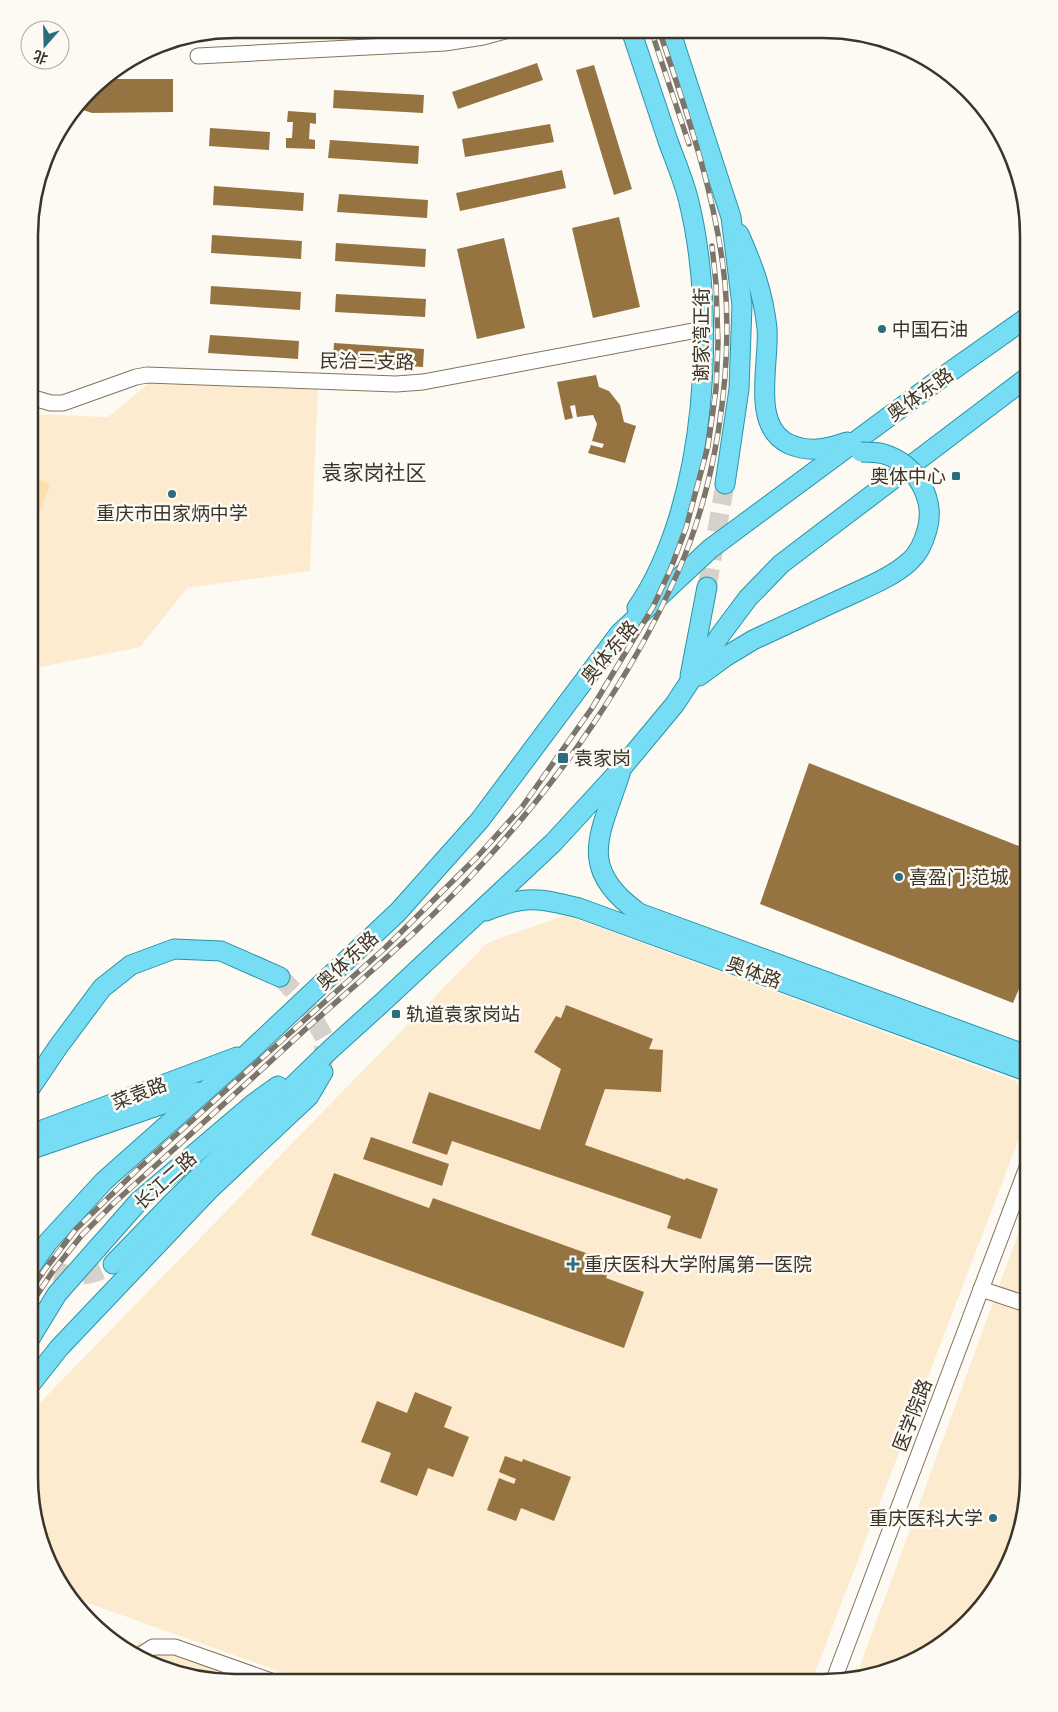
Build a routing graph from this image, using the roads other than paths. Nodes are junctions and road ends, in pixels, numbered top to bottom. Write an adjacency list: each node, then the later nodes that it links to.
1 (478, 38): 4 (street)
2 (634, 38): 7 (main road, 谢家湾正街)
3 (673, 38): 5 (main road, 谢家湾正街)
4 (198, 56)
5 (731, 217): 10 (main road); 11 (main road, 谢家湾正街)
6 (1020, 322): 10 (main road, 奥体东路)
7 (703, 329): 9 (street, 民治三支路); 13 (main road, 谢家湾正街)
8 (1020, 383): 14 (main road)
9 (38, 399)
10 (862, 444): 13 (main road, 奥体东路); 14 (main road, bridge)
11 (725, 484)
12 (707, 587): 14 (main road)
13 (619, 634): 19 (main road, 奥体东路)
14 (688, 685): 15 (main road)
15 (621, 769): 16 (main road); 20 (main road, 奥体路)
16 (476, 915): 18 (main road); 21 (main road, 奥体路)
17 (280, 977): 23 (main road)
18 (331, 1049): 29 (main road); 32 (main road, 长江二路)
19 (249, 1052): 24 (main road); 25 (main road, 菜袁路)
20 (1020, 1053)
21 (1020, 1069)
22 (323, 1072): 33 (main road)
23 (38, 1077)
24 (206, 1089): 26 (main road); 28 (main road)
25 (38, 1132)
26 (38, 1147)
27 (1020, 1186): 30 (street, 医学院路)
28 (38, 1256)
29 (112, 1264)
30 (981, 1288): 31 (street); 36 (street, 医学院路)
31 (1020, 1302)
32 (38, 1325)
33 (38, 1375)
34 (144, 1652): 35 (street)
35 (251, 1674)
36 (836, 1674)

